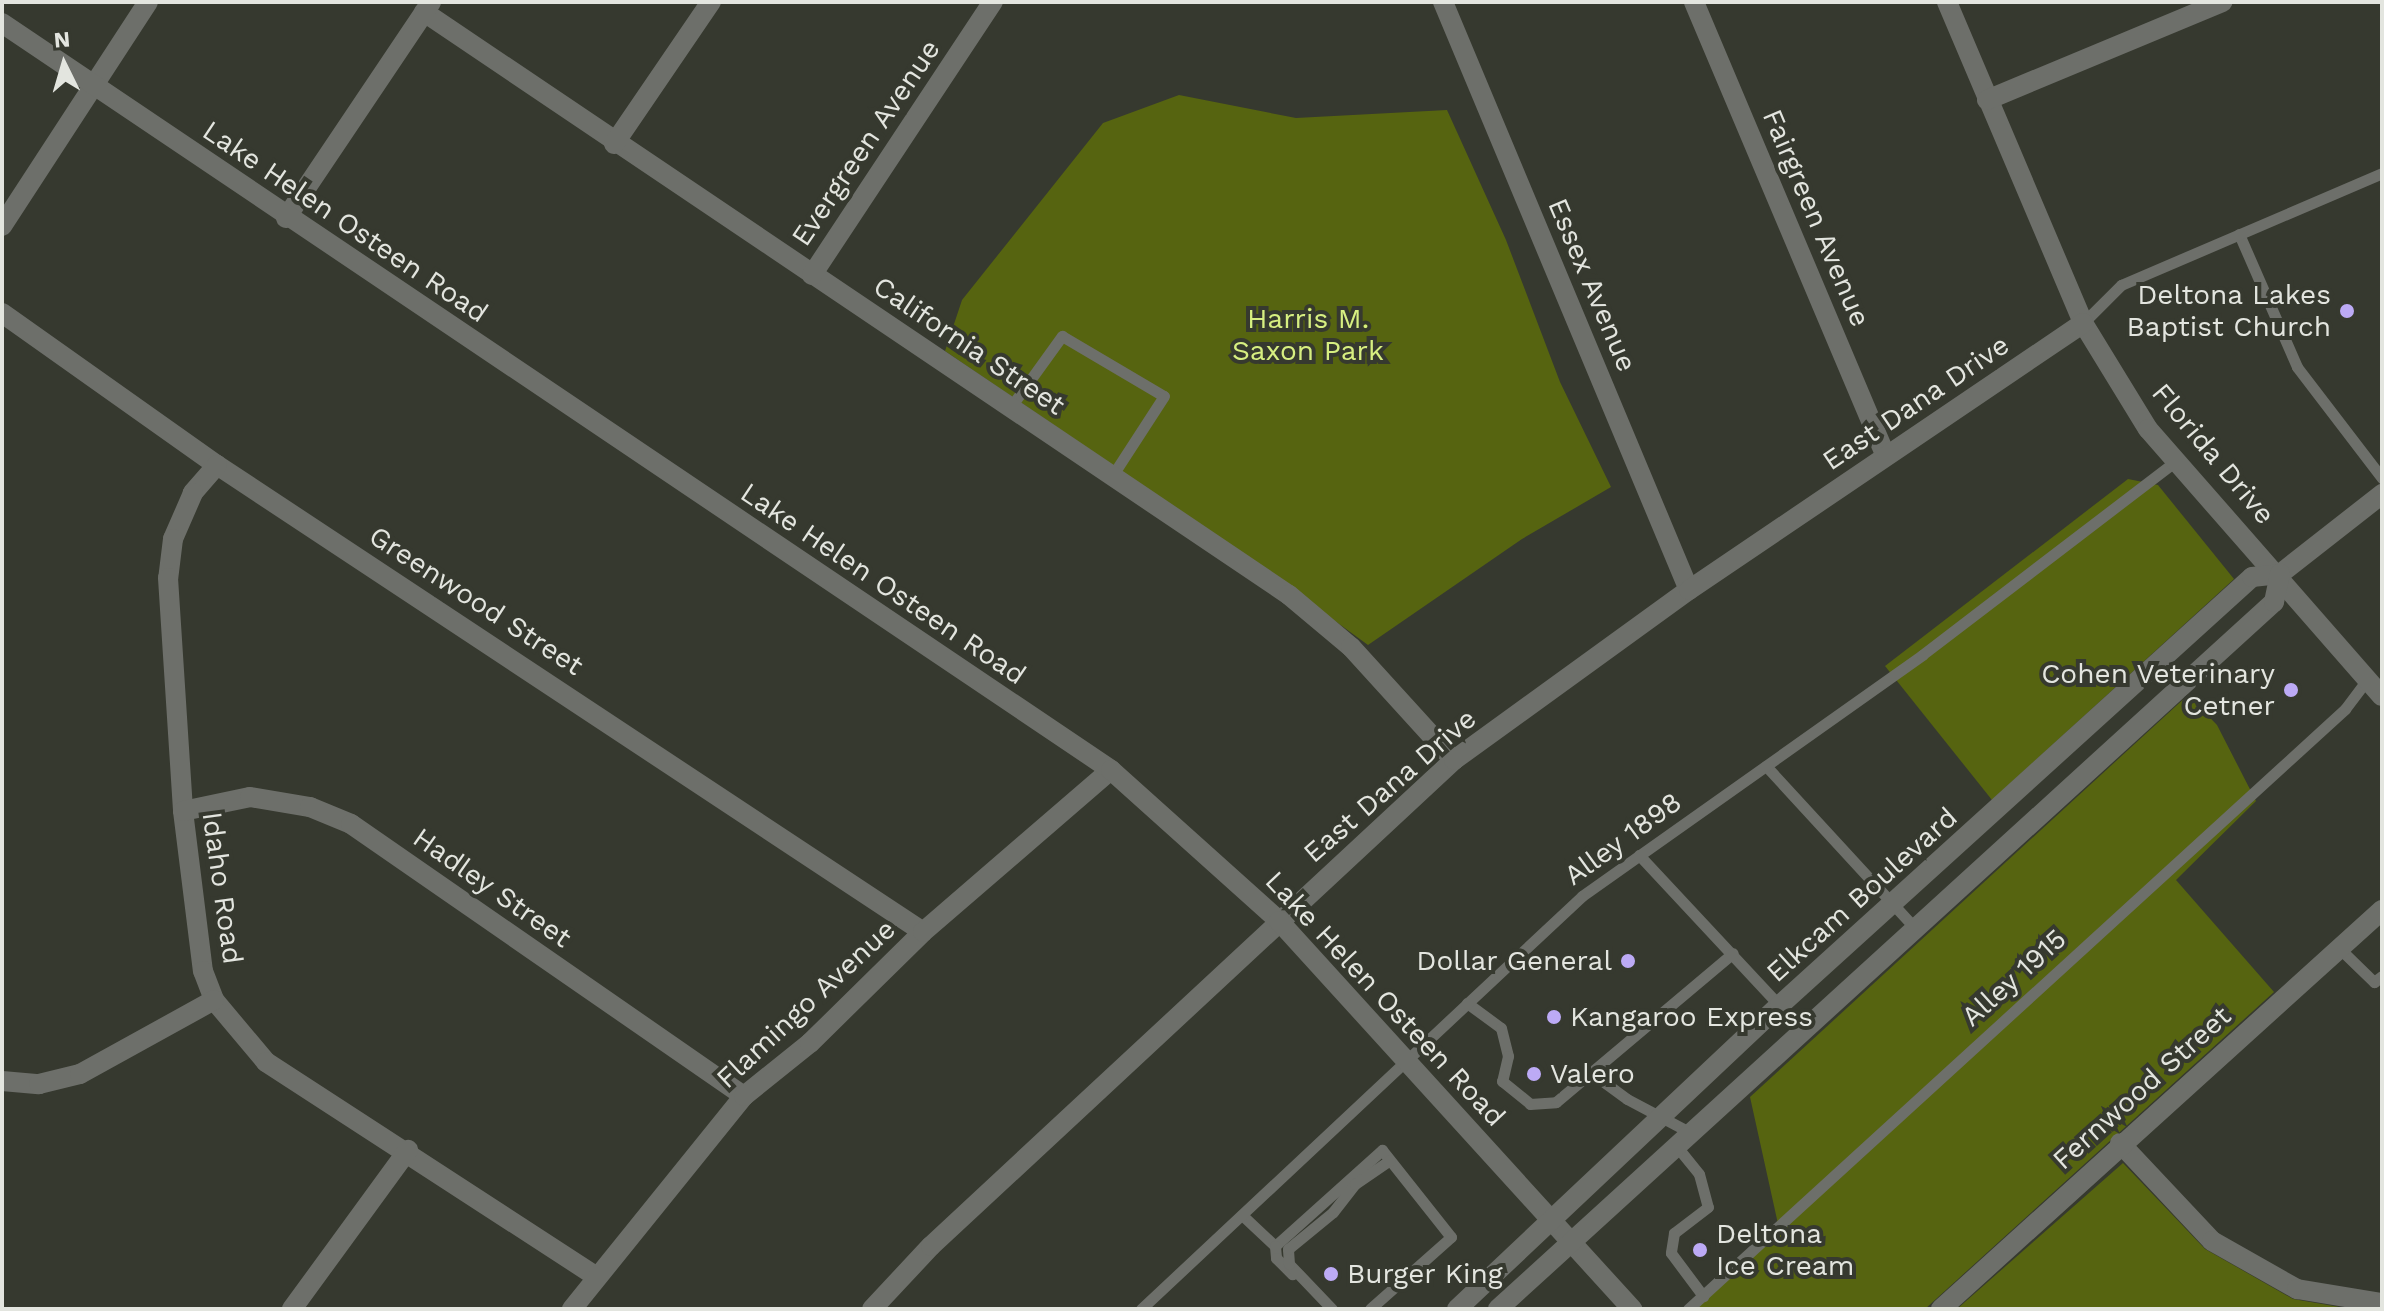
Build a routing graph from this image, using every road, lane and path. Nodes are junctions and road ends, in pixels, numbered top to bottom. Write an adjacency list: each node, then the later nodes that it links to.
1 (148, 2): 11 (street)
2 (711, 2): 13 (street)
3 (993, 2): 18 (street, Evergreen Avenue)
4 (1443, 2): 29 (street, Essex Avenue)
5 (1694, 2): 22 (street, Fairgreen Avenue)
6 (1947, 2): 12 (street, Florida Drive)
7 (2222, 2): 9 (street)
8 (427, 7): 13 (street, California Street); 15 (street)
9 (2195, 7): 12 (street)
10 (2, 23): 11 (street, Lake Helen Osteen Road)
11 (92, 84): 15 (street, Lake Helen Osteen Road); 16 (street)
12 (1987, 100): 20 (street, Florida Drive)
13 (614, 144): 18 (street, California Street)
14 (2382, 173): 17 (lane)
15 (286, 218): 34 (street, Lake Helen Osteen Road)
16 (2, 226)
17 (2239, 234): 20 (lane); 26 (lane)
18 (812, 275): 21 (street, California Street)
19 (2, 313): 24 (street, Greenwood Street)
20 (2083, 323): 22 (street, East Dana Drive); 23 (street, Florida Drive)
21 (1010, 408): 25 (street, California Street); 25 (lane)
22 (1886, 456): 29 (street, East Dana Drive)
23 (2177, 460): 28 (street, Florida Drive); 33 (lane, Alley 1898)
24 (217, 465): 35 (street, Idaho Road); 41 (street, Greenwood Street)
25 (1112, 476): 32 (street, California Street)
26 (2382, 478)
27 (2382, 494): 28 (street, Elkcam Boulevard)
28 (2280, 574): 30 (street, Florida Drive); 37 (street, Elkcam Boulevard); 40 (street, Elkcam Boulevard)
29 (1689, 590): 32 (street, East Dana Drive)
30 (2368, 679): 31 (street, Florida Drive); 64 (lane, Alley 1915)
31 (2382, 696)
32 (1454, 760): 39 (street, East Dana Drive)
33 (1766, 766): 36 (lane, Alley 1898); 37 (lane)
34 (1111, 770): 39 (street, Lake Helen Osteen Road); 41 (street, Flamingo Avenue)
35 (183, 811): 45 (street, Idaho Road); 52 (street, Hadley Street)
36 (1639, 855): 43 (lane); 46 (lane, Alley 1898)
37 (1895, 906): 40 (lane); 47 (street, Elkcam Boulevard)
38 (2382, 910): 42 (street, Fernwood Street)
39 (1279, 921): 49 (street, Lake Helen Osteen Road); 68 (street, East Dana Drive)
40 (1915, 928): 48 (street, Elkcam Boulevard)
41 (923, 932): 52 (street, Flamingo Avenue)
42 (2339, 948): 44 (lane); 55 (street, Fernwood Street)
43 (1733, 953): 47 (lane); 50 (lane)
44 (2382, 976)
45 (214, 1000): 51 (street); 57 (street, Idaho Road)
46 (1467, 1003): 49 (lane, Alley 1898); 50 (lane)
47 (1780, 1005): 48 (lane); 53 (street, Elkcam Boulevard)
48 (1805, 1033): 54 (street, Elkcam Boulevard)
49 (1405, 1063): 59 (lane, Alley 1898); 60 (street, Lake Helen Osteen Road)
50 (1593, 1074): 53 (lane)
51 (2, 1081)
52 (744, 1096): 63 (street, Flamingo Avenue)
53 (1665, 1119): 54 (lane); 60 (street, Elkcam Boulevard)
54 (1694, 1134): 56 (street, Elkcam Boulevard)
55 (2120, 1143): 65 (street); 77 (street, Fernwood Street)
56 (1678, 1148): 61 (street, Elkcam Boulevard); 64 (lane)
57 (408, 1150): 63 (street, Idaho Road); 66 (street)
58 (1390, 1160): 62 (lane); 71 (lane); 72 (lane)
59 (1242, 1215): 62 (lane); 69 (lane, Alley 1898)
60 (1553, 1222): 61 (street, Lake Helen Osteen Road); 73 (street, Elkcam Boulevard)
61 (1573, 1244): 74 (street, Elkcam Boulevard); 75 (street, Lake Helen Osteen Road)
62 (1275, 1246): 70 (lane)
63 (596, 1276): 67 (street, Flamingo Avenue)
64 (1703, 1296): 76 (lane, Alley 1915)
65 (2382, 1303)
66 (292, 1309)
67 (572, 1309)
68 (872, 1309)
69 (1141, 1309)
70 (1325, 1309)
71 (1332, 1309)
72 (1370, 1309)
73 (1457, 1309)
74 (1498, 1309)
75 (1632, 1309)
76 (1688, 1309)
77 (1941, 1309)

